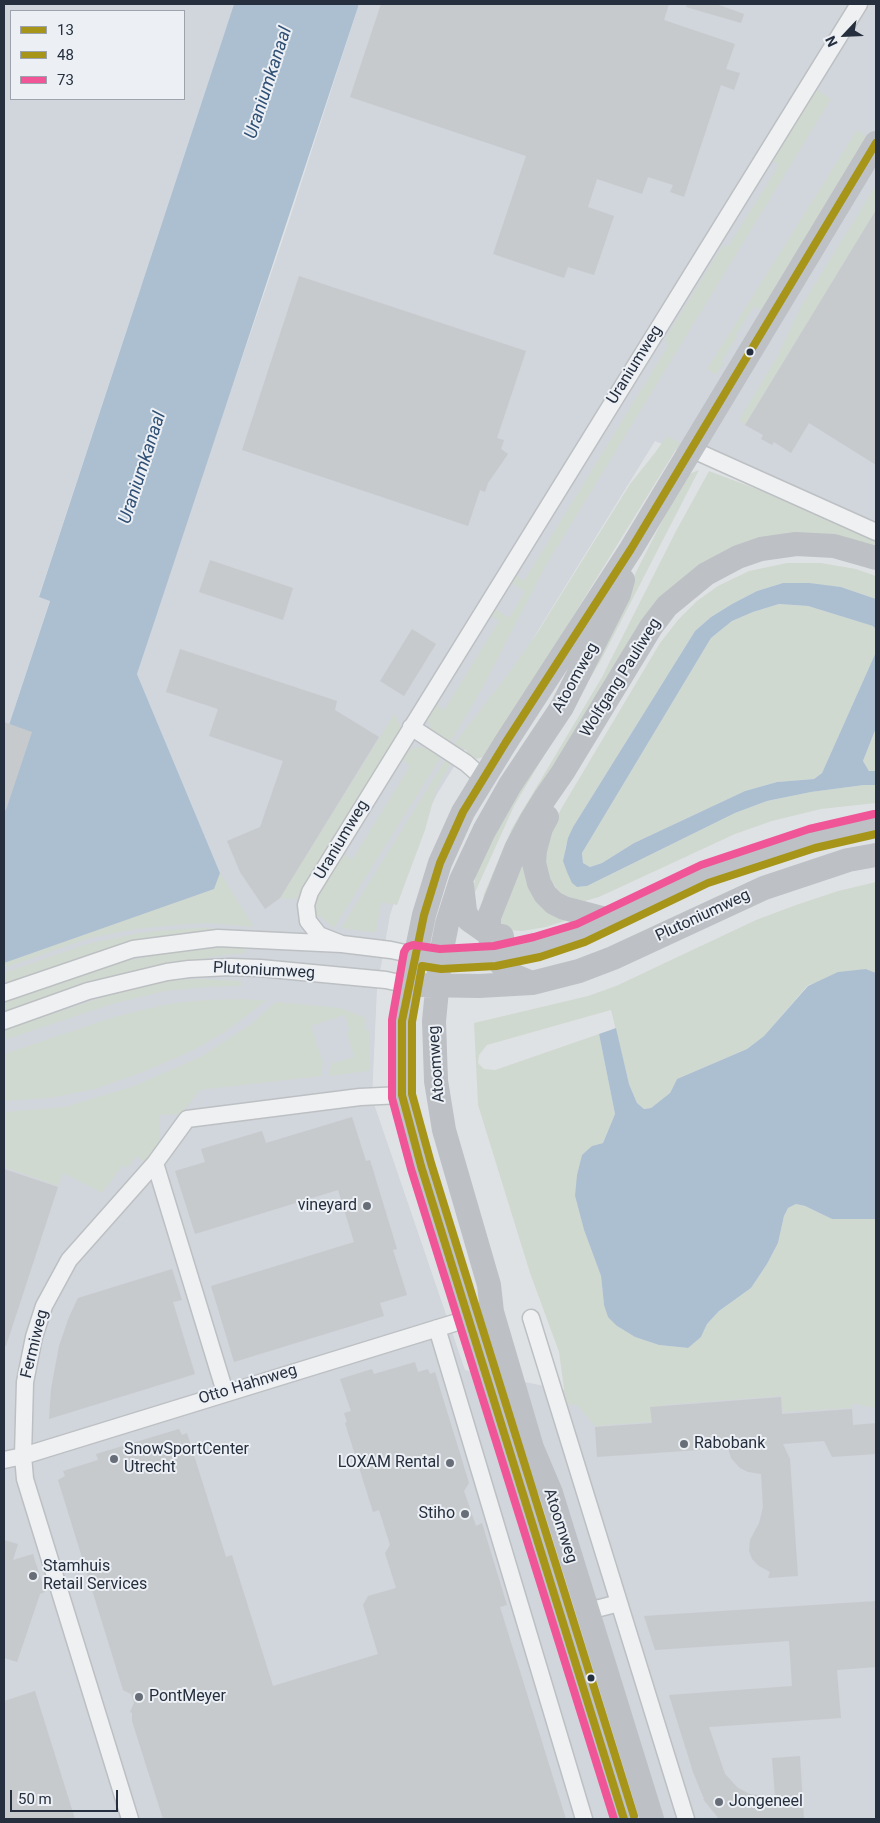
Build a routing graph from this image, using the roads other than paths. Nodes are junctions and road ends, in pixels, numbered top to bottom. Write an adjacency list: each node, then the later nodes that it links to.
1 (859, 4): 8 (street, Uraniumweg)
2 (876, 143): 3 (main road, Atoomweg)
3 (691, 449): 4 (street); 5 (main road, Atoomweg)
4 (876, 532)
5 (631, 549): 9 (main road, Atoomweg); 12 (main road, Atoomweg)
6 (876, 558): 14 (main road, Wolfgang Pauliweg)
7 (876, 568): 13 (main road, Wolfgang Pauliweg)
8 (411, 727): 9 (street); 15 (street, Uraniumweg)
9 (483, 778): 17 (main road, Atoomweg)
10 (876, 824): 13 (main road, Plutoniumweg)
11 (876, 855): 20 (main road, Plutoniumweg)
12 (461, 880): 14 (main road); 19 (main road, Atoomweg)
13 (610, 920): 16 (main road, Plutoniumweg)
14 (488, 934): 16 (main road); 18 (main road, Wolfgang Pauliweg)
15 (342, 944): 17 (street, Plutoniumweg); 23 (street, Plutoniumweg)
16 (537, 947): 18 (main road, Plutoniumweg)
17 (414, 955): 19 (main road, Plutoniumweg); 21 (main road, Atoomweg)
18 (495, 956): 19 (main road, Plutoniumweg); 20 (main road)
19 (440, 958): 22 (main road, Atoomweg)
20 (532, 983): 22 (main road, Plutoniumweg)
21 (409, 984): 22 (main road, Plutoniumweg); 24 (street, Plutoniumweg); 25 (main road, Atoomweg)
22 (436, 986): 27 (main road, Atoomweg)
23 (4, 993)
24 (4, 1020)
25 (402, 1095): 26 (street, Fermiweg); 28 (main road, Atoomweg)
26 (155, 1163): 31 (street); 32 (street, Fermiweg)
27 (492, 1312): 28 (street, Otto Hahnweg); 35 (main road, Atoomweg)
28 (469, 1318): 30 (street, Otto Hahnweg); 36 (main road, Atoomweg)
29 (531, 1318): 34 (street, Atoomweg)
30 (437, 1328): 31 (street, Otto Hahnweg); 38 (street)
31 (226, 1392): 32 (street, Otto Hahnweg)
32 (23, 1456): 33 (street, Otto Hahnweg); 37 (street, Fermiweg)
33 (4, 1460)
34 (619, 1603): 35 (street); 41 (street, Atoomweg)
35 (585, 1604): 36 (main road); 40 (main road, Atoomweg)
36 (559, 1611): 39 (main road, Atoomweg)
37 (130, 1819)
38 (584, 1819)
39 (624, 1819)
40 (652, 1819)
41 (686, 1819)

